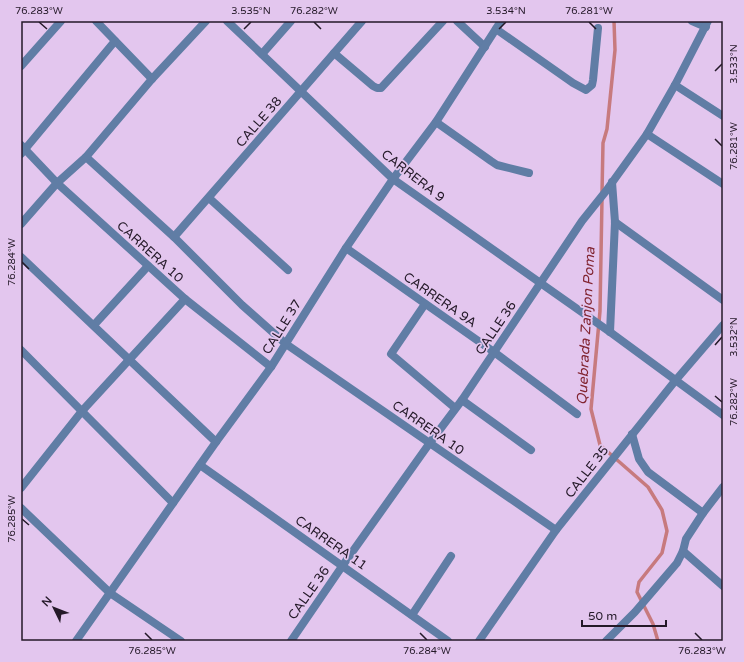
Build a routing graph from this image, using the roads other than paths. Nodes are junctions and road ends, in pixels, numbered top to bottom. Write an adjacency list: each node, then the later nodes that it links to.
1 (61, 21): 18 (street)
2 (96, 21): 14 (street)
3 (206, 21): 19 (street)
4 (227, 21): 17 (street, CARRERA 9)
5 (291, 21): 17 (street)
6 (362, 21): 16 (street, CALLE 38)
7 (443, 21): 16 (street)
8 (456, 21): 15 (street)
9 (501, 21): 13 (street, CALLE 37)
10 (692, 21): 11 (street)
11 (707, 24): 20 (street, CALLE 36)
12 (598, 28): 13 (street)
13 (496, 29): 15 (street, CALLE 37)
14 (115, 41): 19 (street); 25 (street)
15 (485, 47): 23 (street, CALLE 37)
16 (334, 53): 21 (street, CALLE 38)
17 (262, 54): 21 (street, CARRERA 9)
18 (21, 66)
19 (152, 79): 26 (street)
20 (675, 85): 22 (street); 24 (street, CALLE 36)
21 (301, 91): 28 (street, CARRERA 9); 32 (street, CALLE 38)
22 (723, 116)
23 (436, 122): 27 (street); 28 (street, CALLE 37)
24 (647, 134): 29 (street, CALLE 36); 31 (street)
25 (22, 150): 30 (street, CARRERA 10)
26 (86, 157): 30 (street); 35 (street, CARRERA 10)
27 (529, 173)
28 (393, 179): 36 (street, CALLE 37); 40 (street, CARRERA 9)
29 (612, 182): 33 (street); 40 (street, CALLE 36)
30 (58, 183): 34 (street); 38 (street, CARRERA 10)
31 (723, 184)
32 (209, 198): 35 (street, CALLE 38); 39 (street)
33 (615, 222): 42 (street); 46 (street)
34 (21, 224)
35 (174, 238): 47 (street, CARRERA 10)
36 (346, 248): 43 (street, CARRERA 9A); 47 (street, CALLE 37)
37 (21, 258): 44 (street)
38 (148, 266): 41 (street, CARRERA 10); 44 (street)
39 (288, 270)
40 (540, 284): 46 (street, CARRERA 9); 49 (street, CALLE 36)
41 (185, 299): 50 (street); 51 (street, CARRERA 10)
42 (723, 300)
43 (425, 304): 49 (street, CARRERA 9A); 54 (street)
44 (94, 325): 50 (street)
45 (723, 325): 52 (street, CALLE 35)
46 (607, 330): 52 (street, CARRERA 9)
47 (286, 344): 51 (street, CALLE 37); 60 (street, CARRERA 10)
48 (21, 350): 55 (street)
49 (494, 352): 53 (street, CALLE 36); 56 (street, CARRERA 9A)
50 (129, 359): 55 (street); 59 (street)
51 (271, 367): 59 (street, CALLE 37)
52 (675, 381): 57 (street, CARRERA 9); 58 (street, CALLE 35)
53 (462, 400): 54 (street, CALLE 36); 61 (street)
54 (455, 408): 60 (street, CALLE 36)
55 (82, 411): 64 (street); 65 (street)
56 (577, 414)
57 (723, 415)
58 (632, 434): 67 (street); 68 (street, CALLE 35)
59 (216, 442): 62 (street, CALLE 37)
60 (429, 444): 68 (street, CARRERA 10); 71 (street, CALLE 36)
61 (531, 450)
62 (200, 465): 65 (street, CALLE 37); 71 (street, CARRERA 11)
63 (723, 487): 67 (street)
64 (21, 488)
65 (173, 503): 73 (street, CALLE 37)
66 (21, 508): 73 (street)
67 (703, 513): 69 (street)
68 (556, 530): 79 (street, CALLE 35)
69 (683, 551): 72 (street); 80 (street)
70 (451, 556): 74 (street)
71 (343, 565): 74 (street, CARRERA 11); 77 (street, CALLE 36)
72 (723, 586)
73 (110, 593): 75 (street, CALLE 37); 76 (street)
74 (412, 615): 78 (street, CARRERA 11)
75 (76, 641)
76 (181, 641)
77 (290, 641)
78 (448, 641)
79 (479, 641)
80 (606, 641)

